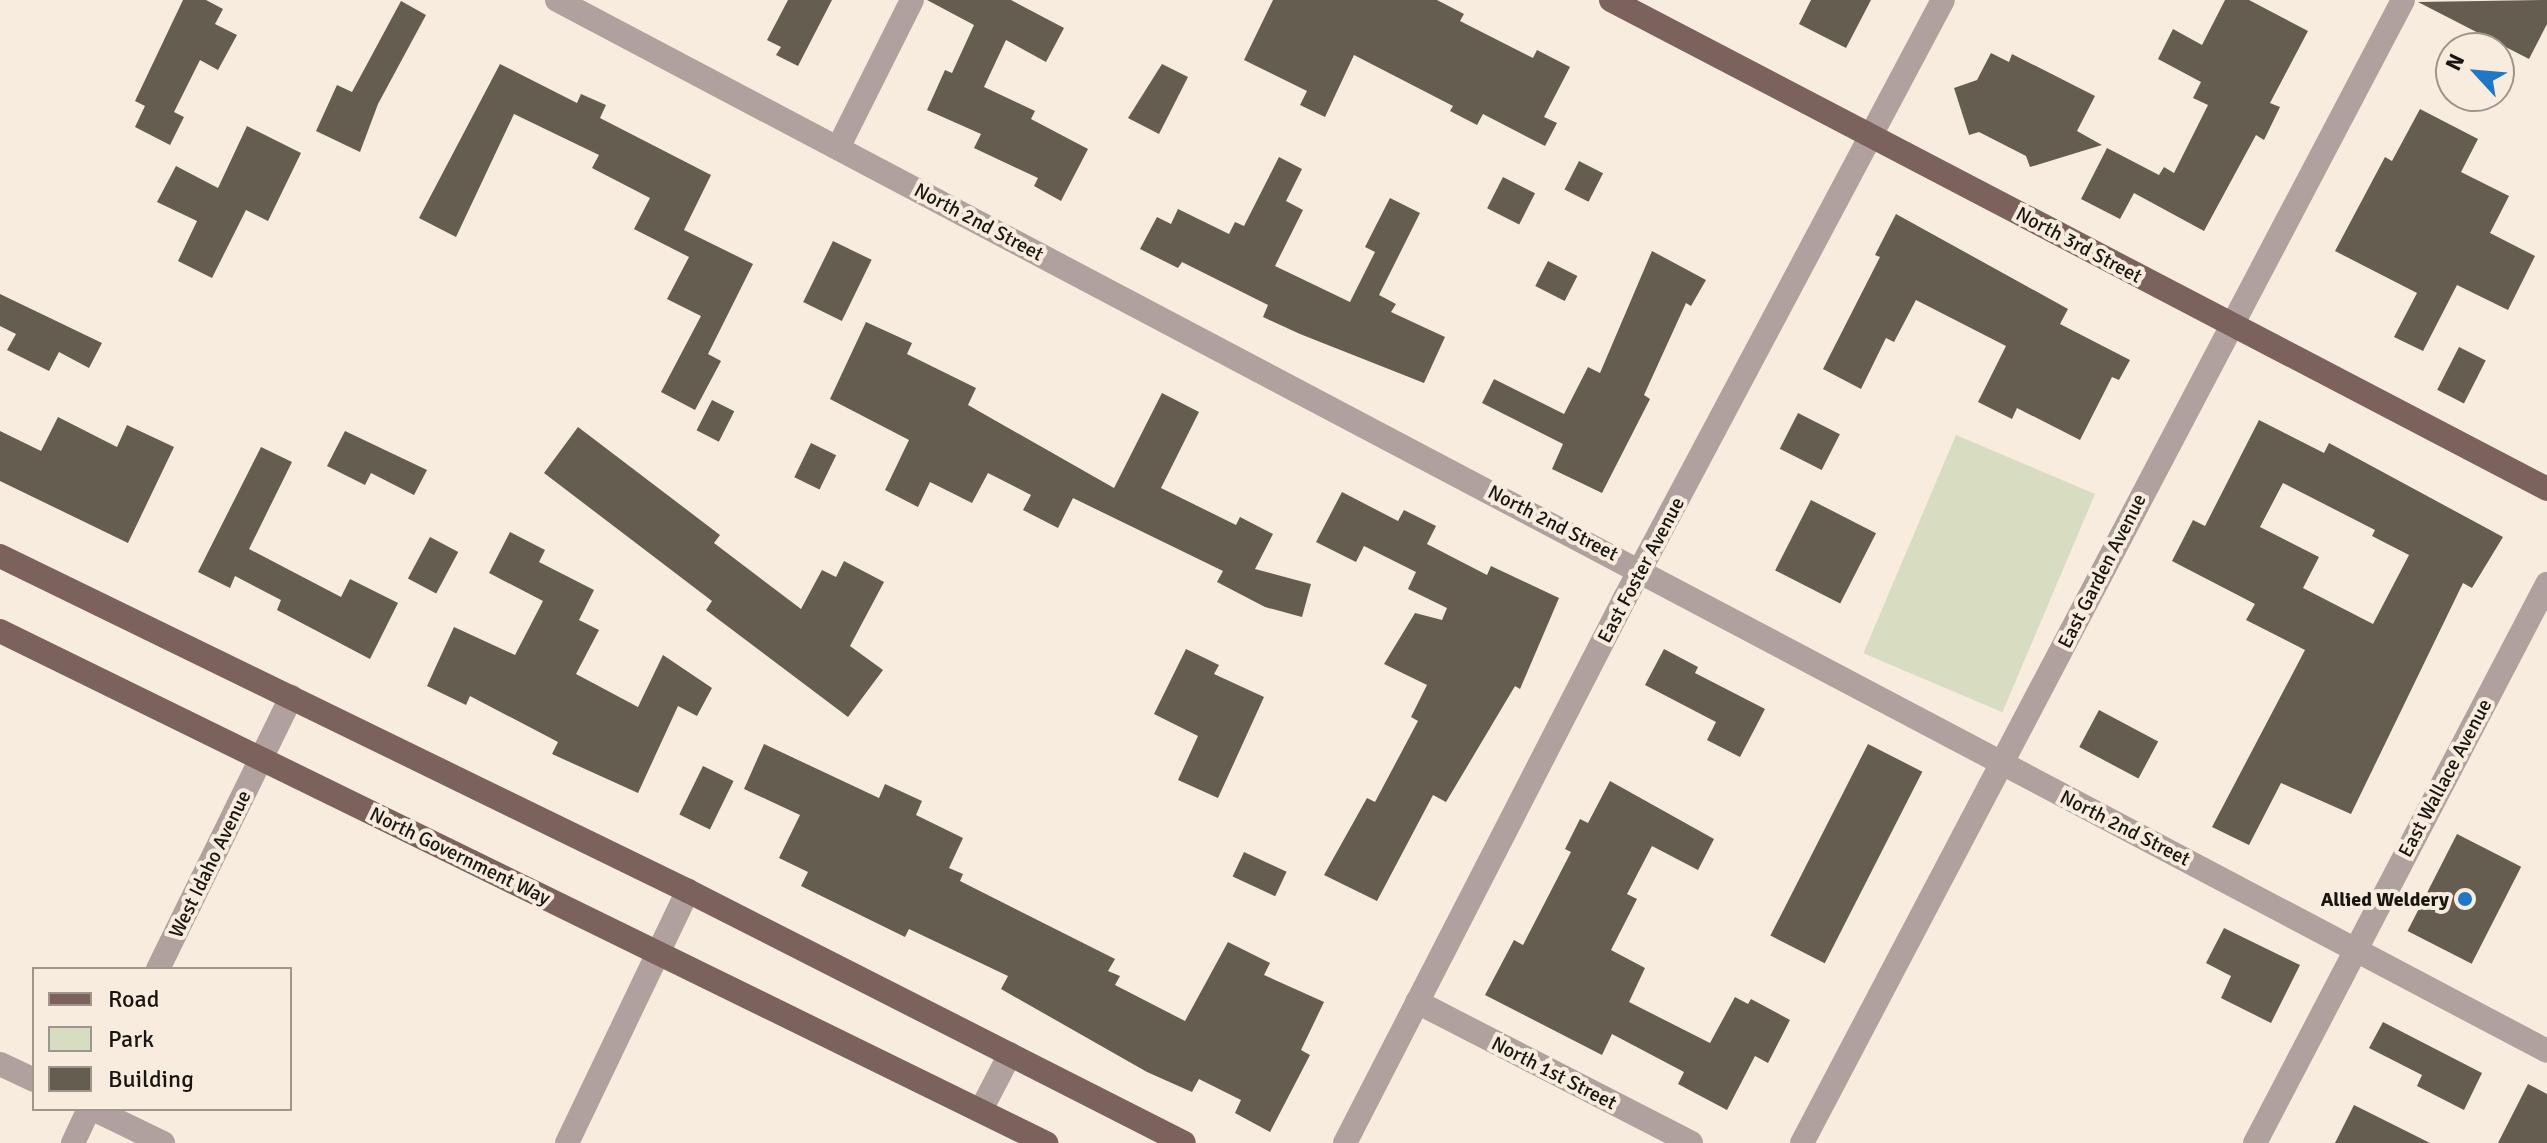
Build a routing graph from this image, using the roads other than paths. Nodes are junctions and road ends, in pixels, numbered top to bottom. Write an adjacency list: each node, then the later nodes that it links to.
1 (557, 0): 7 (street, North 2nd Street)
2 (912, 0): 7 (street)
3 (1611, 0): 6 (main road, North 3rd Street)
4 (1943, 0): 6 (street, East Foster Avenue)
5 (2403, 0): 8 (street, East Garden Avenue)
6 (1872, 136): 8 (main road, North 3rd Street); 11 (street, East Foster Avenue)
7 (838, 148): 11 (street, North 2nd Street)
8 (2230, 324): 9 (main road, North 3rd Street); 16 (street, East Garden Avenue)
9 (2547, 489)
10 (0, 556): 14 (main road)
11 (1641, 568): 16 (street, North 2nd Street); 21 (street, East Foster Avenue)
12 (2547, 584): 18 (street, East Wallace Avenue)
13 (0, 631): 15 (main road, North Government Way)
14 (291, 697): 15 (street); 17 (main road)
15 (261, 759): 19 (main road, North Government Way); 20 (street, West Idaho Avenue)
16 (2002, 766): 18 (street, North 2nd Street); 36 (street, East Garden Avenue)
17 (688, 891): 19 (street); 23 (main road)
18 (2355, 950): 22 (street, North 2nd Street); 37 (street, East Wallace Avenue)
19 (659, 953): 26 (main road, North Government Way); 31 (street)
20 (159, 967)
21 (1417, 1002): 34 (street, East Foster Avenue); 35 (street, North 1st Street)
22 (2547, 1051)
23 (1010, 1054): 26 (street); 33 (main road)
24 (0, 1064): 25 (street)
25 (32, 1079)
26 (981, 1110): 32 (main road, North Government Way)
27 (90, 1111): 29 (street)
28 (95, 1111): 30 (street)
29 (73, 1143)
30 (163, 1143)
31 (567, 1143)
32 (1046, 1143)
33 (1184, 1143)
34 (1345, 1143)
35 (1691, 1143)
36 (1802, 1143)
37 (2255, 1143)

